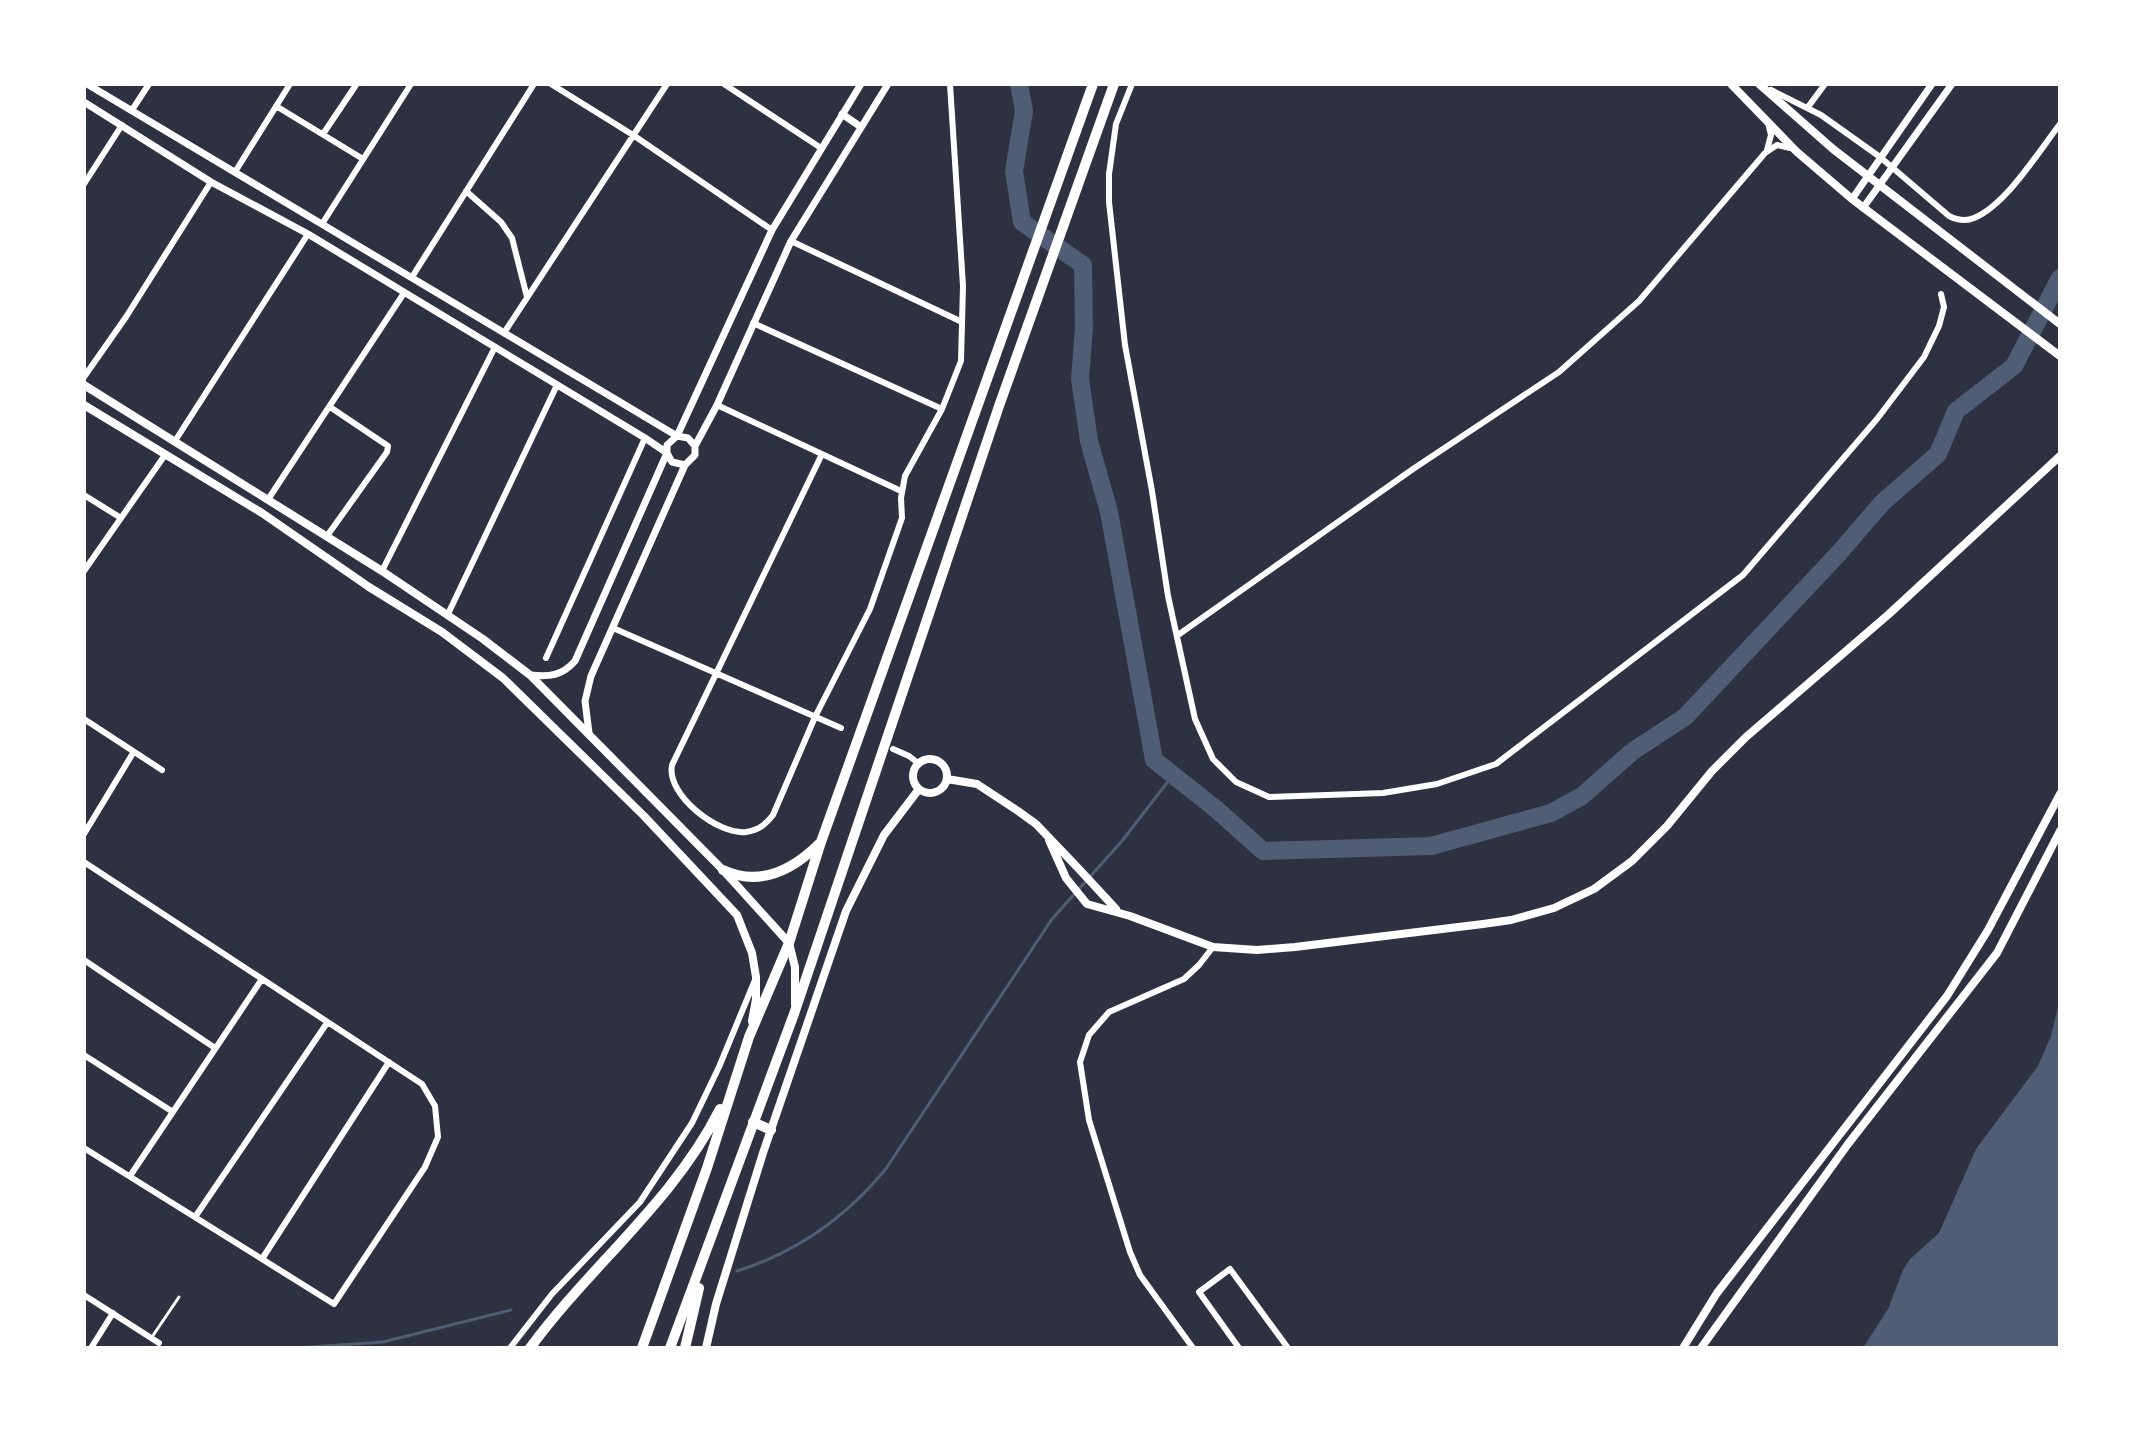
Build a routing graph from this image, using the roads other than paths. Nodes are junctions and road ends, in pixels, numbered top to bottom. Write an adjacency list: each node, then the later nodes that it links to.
1 (87, 84): 24 (street)
2 (149, 84): 24 (street)
3 (290, 84): 22 (street)
4 (354, 84): 30 (street)
5 (411, 84): 36 (street)
6 (534, 84): 43 (street)
7 (551, 84): 31 (street)
8 (667, 84): 31 (street)
9 (724, 84): 32 (street)
10 (860, 84): 25 (street)
11 (888, 84): 29 (street)
12 (950, 84): 54 (street)
13 (1093, 84): 103 (highway)
14 (1132, 84): 85 (street)
15 (1731, 84): 26 (main road)
16 (1760, 84): 23 (street); 39 (main road)
17 (1825, 84): 23 (street)
18 (1932, 84): 35 (street)
19 (1952, 84): 37 (street)
20 (1114, 86): 114 (highway)
21 (84, 102): 28 (street)
22 (276, 106): 30 (street); 38 (street)
23 (1808, 107): 35 (street)
24 (132, 110): 38 (street)
25 (842, 114): 29 (street); 32 (street)
26 (1765, 118): 33 (main road); 34 (street)
27 (2060, 124): 37 (street)
28 (122, 125): 40 (street); 41 (street)
29 (861, 127): 49 (street)
30 (323, 134): 36 (street)
31 (633, 135): 47 (street); 53 (street)
32 (821, 148): 47 (street)
33 (1797, 152): 34 (street); 44 (main road)
34 (1765, 153): 85 (street)
35 (1880, 157): 37 (street); 39 (street)
36 (363, 159): 46 (street)
37 (1892, 167): 42 (street)
38 (235, 172): 46 (street)
39 (1868, 175): 42 (main road); 44 (street)
40 (211, 182): 48 (street); 60 (street)
41 (84, 184)
42 (1879, 184): 45 (street); 56 (main road)
43 (466, 191): 50 (street); 53 (street)
44 (1852, 199): 45 (main road)
45 (1863, 208): 59 (main road)
46 (322, 224): 50 (street)
47 (772, 230): 67 (street)
48 (308, 234): 51 (street); 69 (street)
49 (791, 241): 54 (street); 55 (street)
50 (412, 277): 57 (street)
51 (404, 293): 58 (street); 65 (street)
52 (1941, 294): 85 (street)
53 (527, 297): 57 (street)
54 (962, 322): 66 (street)
55 (753, 323): 64 (street); 66 (street)
56 (2060, 324)
57 (504, 333): 67 (street)
58 (495, 347): 62 (street); 82 (street)
59 (2060, 356)
60 (84, 377)
61 (84, 385): 69 (main road)
62 (557, 385): 68 (street); 83 (street)
63 (84, 405): 73 (main road)
64 (717, 405): 70 (street); 72 (street)
65 (330, 407): 78 (street); 80 (street)
66 (942, 409): 76 (street)
67 (677, 436): 70 (street); 71 (street)
68 (645, 438): 71 (street); 86 (street)
69 (175, 441): 78 (main road)
70 (695, 446): 75 (street)
71 (667, 453): 75 (street); 88 (street)
72 (822, 454): 76 (street); 87 (street)
73 (165, 455): 79 (street); 108 (main road)
74 (2059, 459): 110 (main road)
75 (685, 465): 84 (street)
76 (901, 491): 89 (street)
77 (84, 495): 79 (street)
78 (269, 498): 80 (main road)
79 (121, 518): 81 (street)
80 (327, 536): 82 (main road)
81 (84, 571)
82 (382, 571): 83 (main road)
83 (448, 614): 88 (main road)
84 (613, 628): 87 (street); 92 (street)
85 (1178, 635)
86 (546, 658)
87 (718, 673): 89 (street); 89 (street)
88 (530, 675): 92 (main road)
89 (815, 717): 91 (street)
90 (84, 719): 94 (street)
91 (841, 728)
92 (589, 733): 105 (main road)
93 (893, 749): 95 (street)
94 (133, 753): 96 (street); 101 (street)
95 (918, 763): 97 (main road); 98 (main road)
96 (162, 770)
97 (947, 779): 98 (main road); 102 (main road)
98 (919, 789): 123 (main road)
99 (2060, 794): 128 (main road)
100 (2060, 831): 129 (main road)
101 (84, 834)
102 (1049, 840): 107 (main road); 107 (main road)
103 (821, 842): 105 (highway); 109 (highway)
104 (84, 862): 113 (street)
105 (723, 870): 106 (main road)
106 (755, 903): 108 (main road); 109 (main road)
107 (1123, 914): 110 (main road)
108 (737, 915): 112 (main road)
109 (789, 943): 114 (main road); 116 (highway)
110 (1213, 947): 143 (street)
111 (84, 960): 117 (street)
112 (756, 977): 116 (main road); 137 (street)
113 (262, 979): 115 (street); 117 (street)
114 (794, 1014): 122 (highway)
115 (327, 1023): 119 (street); 126 (street)
116 (749, 1037): 120 (highway)
117 (215, 1048): 121 (street)
118 (84, 1055): 121 (street)
119 (389, 1062): 130 (street); 130 (street)
120 (735, 1077): 138 (highway); 139 (highway)
121 (173, 1112): 125 (street)
122 (753, 1122): 123 (highway); 127 (highway)
123 (771, 1130): 142 (main road)
124 (84, 1148): 125 (street)
125 (130, 1176): 126 (street)
126 (195, 1217): 130 (street)
127 (710, 1240): 140 (highway); 141 (highway)
128 (1756, 1242): 129 (main road); 146 (main road)
129 (1769, 1251): 147 (main road)
130 (262, 1259)
131 (84, 1295): 133 (street)
132 (179, 1297): 134 (lane)
133 (113, 1313): 134 (street); 136 (street)
134 (151, 1338): 135 (street)
135 (159, 1343)
136 (91, 1348)
137 (510, 1348)
138 (530, 1348)
139 (642, 1348)
140 (670, 1348)
141 (685, 1348)
142 (706, 1348)
143 (1193, 1348)
144 (1239, 1348): 145 (street)
145 (1288, 1348)
146 (1683, 1348)
147 (1701, 1348)

